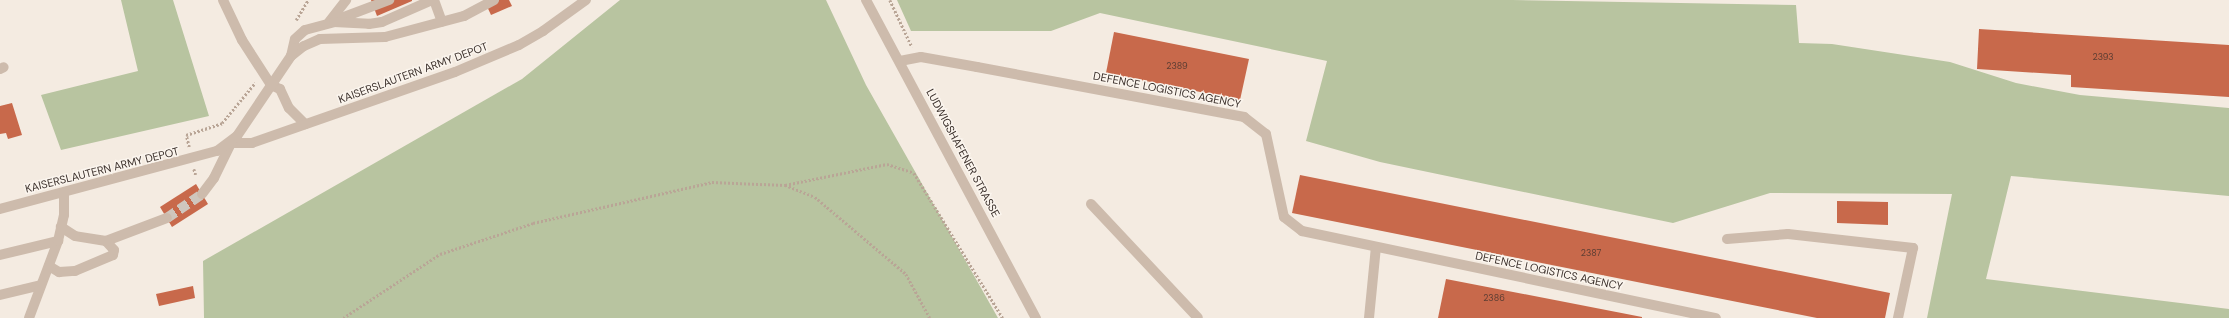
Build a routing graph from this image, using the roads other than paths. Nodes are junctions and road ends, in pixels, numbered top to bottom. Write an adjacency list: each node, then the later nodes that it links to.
1 (224, 0): 13 (street)
2 (346, 0): 10 (street)
3 (372, 0): 10 (street)
4 (389, 0): 10 (street)
5 (433, 0): 9 (street); 10 (street, KAISERSLAUTERN ARMY DEPOT)
6 (494, 0): 9 (street)
7 (586, 0): 14 (street, KAISERSLAUTERN ARMY DEPOT)
8 (866, 0): 12 (street, LUDWIGSHAFENER STRASSE)
9 (442, 22): 11 (street)
10 (328, 23): 11 (street, KAISERSLAUTERN ARMY DEPOT)
11 (292, 56): 13 (street, KAISERSLAUTERN ARMY DEPOT)
12 (900, 61): 25 (street, DEFENCE LOGISTICS AGENCY); 31 (street, LUDWIGSHAFENER STRASSE)
13 (271, 85): 14 (street); 15 (street, KAISERSLAUTERN ARMY DEPOT)
14 (305, 124): 15 (street, KAISERSLAUTERN ARMY DEPOT)
15 (231, 143): 16 (street, KAISERSLAUTERN ARMY DEPOT); 17 (street)
16 (64, 192): 19 (street, KAISERSLAUTERN ARMY DEPOT); 21 (street)
17 (202, 194)
18 (1091, 204): 32 (street)
19 (0, 209)
20 (167, 218): 24 (street)
21 (61, 227): 23 (street); 24 (street)
22 (1727, 239): 35 (street)
23 (58, 241): 26 (street); 27 (street)
24 (106, 242): 27 (street)
25 (1376, 247): 33 (street); 34 (street, DEFENCE LOGISTICS AGENCY)
26 (0, 255)
27 (49, 266): 28 (street)
28 (41, 285): 29 (street); 30 (street)
29 (0, 295)
30 (29, 318)
31 (1036, 318)
32 (1198, 318)
33 (1369, 318)
34 (1716, 318)
35 (1898, 318)

